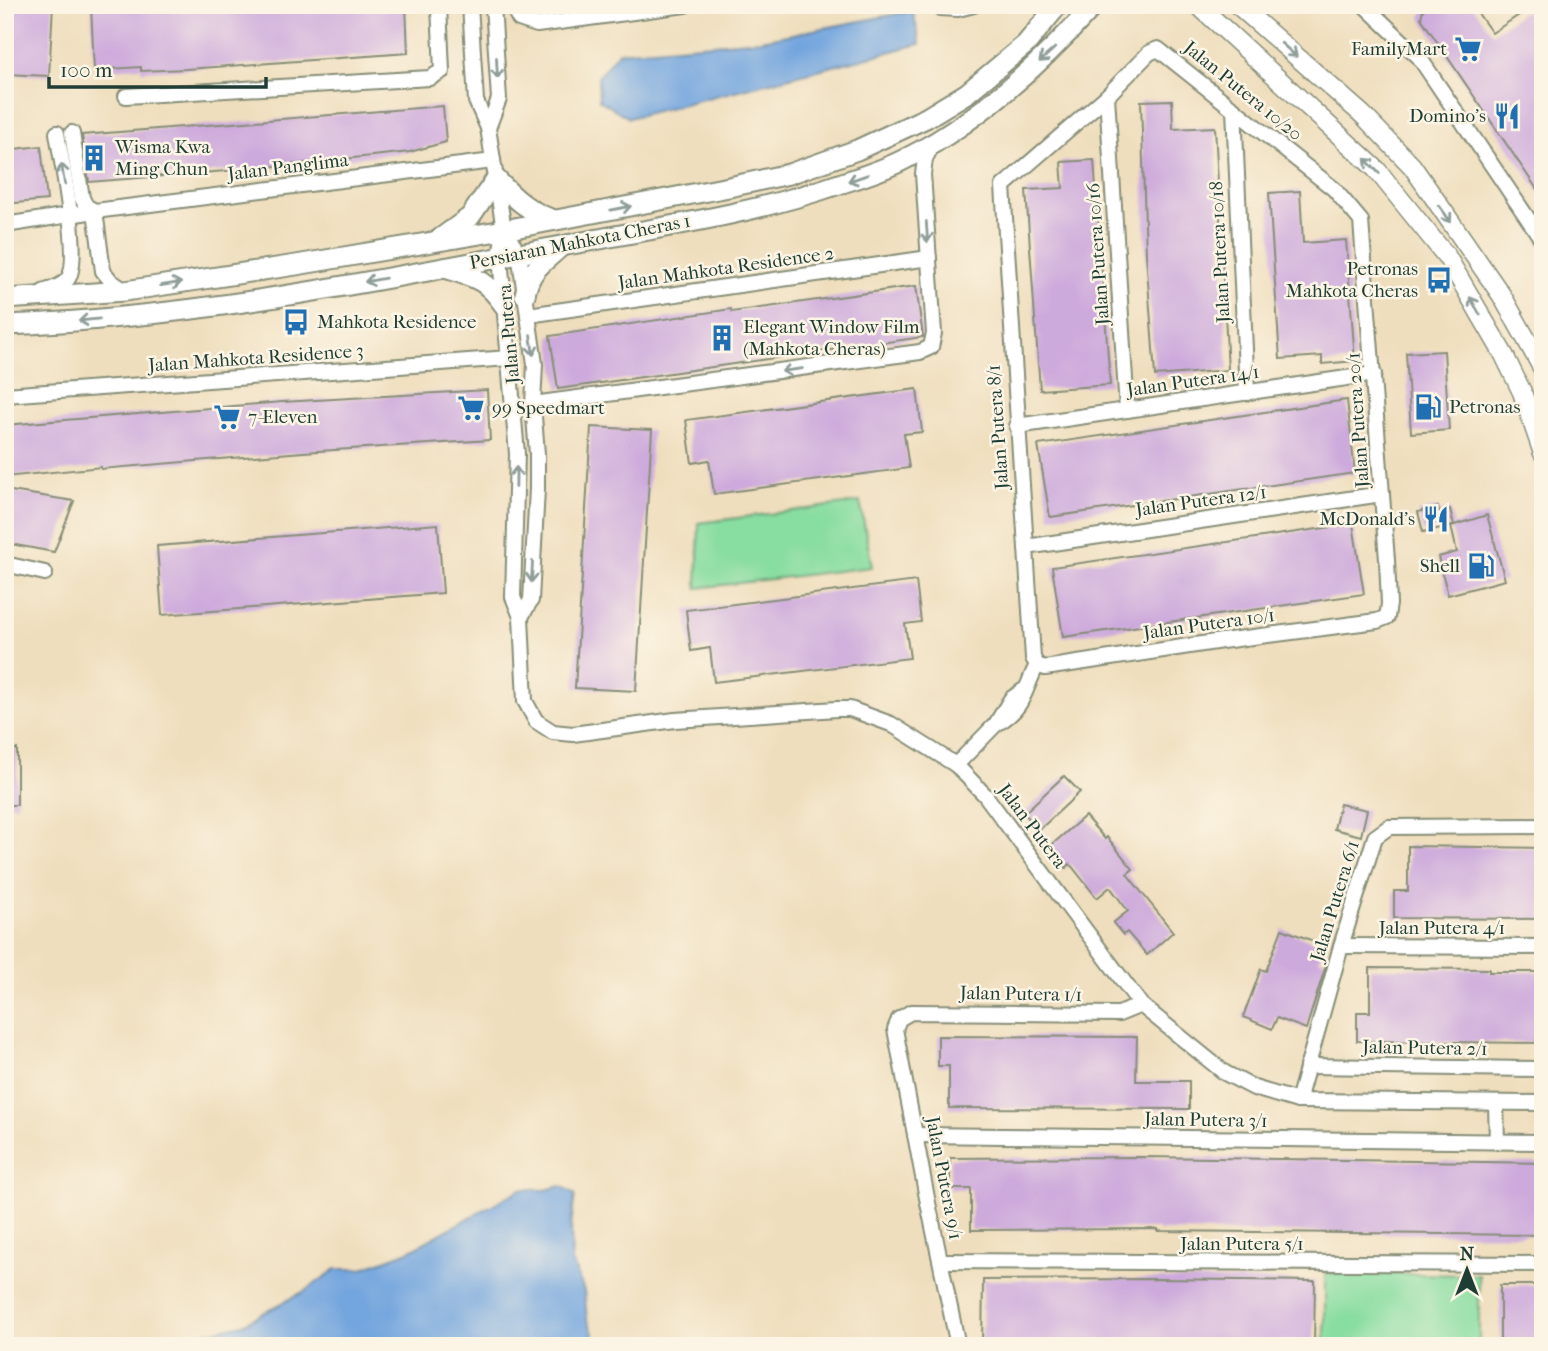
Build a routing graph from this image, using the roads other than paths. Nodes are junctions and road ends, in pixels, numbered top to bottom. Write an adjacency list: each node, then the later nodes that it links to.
1 (439, 5): 14 (street)
2 (470, 5): 17 (street)
3 (493, 5): 17 (street, one-way to 17)
4 (512, 5): 13 (street)
5 (685, 5): 13 (street)
6 (939, 5): 7 (street)
7 (974, 5)
8 (1058, 5): 23 (main road, Persiaran Mahkota Cheras 1, one-way to 8)
9 (1094, 5): 18 (main road, Persiaran Mahkota Cheras 1, one-way to 18)
10 (1198, 5): 47 (street, one-way to 10)
11 (1238, 5): 40 (street, one-way to 40)
12 (1364, 5): 27 (street)
13 (632, 9)
14 (126, 96)
15 (1107, 96): 16 (street, Jalan Putera 10/20); 20 (street, Jalan Putera 10/20); 45 (street, Jalan Putera 10/16)
16 (1234, 108): 24 (street, Jalan Putera 10/20); 42 (street, Jalan Putera 10/18)
17 (488, 128): 19 (street)
18 (934, 142): 29 (main road, Persiaran Mahkota Cheras 1, one-way to 29); 31 (street, one-way to 31)
19 (494, 170): 21 (street, Jalan Panglima); 23 (main road); 26 (street); 28 (main road)
20 (1003, 186): 46 (street, Jalan Putera 8/1)
21 (95, 211): 22 (street, Jalan Panglima); 22 (street, one-way to 21); 33 (street)
22 (70, 215): 25 (street, Jalan Panglima); 35 (street)
23 (554, 220): 26 (main road, Persiaran Mahkota Cheras 1)
24 (1361, 221): 41 (street, Jalan Putera 20/1)
25 (5, 225)
26 (504, 230): 28 (main road, Persiaran Mahkota Cheras 1); 30 (street, Jalan Putera)
27 (1543, 241)
28 (434, 242): 33 (main road, Persiaran Mahkota Cheras 1, one-way to 28)
29 (563, 245): 30 (main road, Persiaran Mahkota Cheras 1); 34 (main road)
30 (510, 255): 32 (main road, Persiaran Mahkota Cheras 1); 34 (street, Jalan Putera); 36 (street, Jalan Putera)
31 (929, 258): 37 (street, Jalan Mahkota Residence 2); 44 (street, one-way to 44)
32 (442, 268): 36 (main road); 38 (main road, Persiaran Mahkota Cheras 1, one-way to 38)
33 (125, 291): 35 (main road, Persiaran Mahkota Cheras 1)
34 (525, 295): 37 (street, Jalan Putera)
35 (15, 299)
36 (504, 305): 39 (street, Jalan Putera)
37 (528, 315): 44 (street, Jalan Putera, one-way to 44)
38 (5, 325)
39 (509, 358): 43 (street, Jalan Mahkota Residence 3); 52 (street, Jalan Putera, one-way to 39)
40 (1543, 369)
41 (1374, 374): 42 (street, Jalan Putera 14/1); 48 (street, Jalan Putera 20/1)
42 (1247, 393): 45 (street, Jalan Putera 14/1)
43 (5, 395)
44 (533, 404): 52 (street, Jalan Putera, one-way to 52)
45 (1127, 410): 46 (street, Jalan Putera 14/1)
46 (1017, 426): 49 (street, Jalan Putera 8/1)
47 (1543, 453)
48 (1382, 494): 49 (street, Jalan Putera 12/1); 53 (street, Jalan Putera 20/1)
49 (1026, 547): 54 (street, Jalan Putera 8/1)
50 (5, 564): 51 (street)
51 (45, 573)
52 (521, 617): 55 (street, Jalan Putera)
53 (1387, 617): 54 (street, Jalan Putera 10/1)
54 (1037, 665): 55 (street)
55 (957, 765): 59 (street, Jalan Putera)
56 (1543, 826): 57 (street, Jalan Putera 6/1)
57 (1341, 946): 58 (street, Jalan Putera 4/1); 61 (street, Jalan Putera 6/1)
58 (1543, 947)
59 (1141, 1005): 60 (street, Jalan Putera 1/1); 63 (street, Jalan Putera)
60 (899, 1018): 66 (street, Jalan Putera 9/1)
61 (1307, 1066): 62 (street, Jalan Putera 2/1); 63 (street, Jalan Putera 6/1)
62 (1543, 1069)
63 (1298, 1101): 65 (street, Jalan Putera)
64 (1543, 1103): 65 (street, Jalan Putera)
65 (1496, 1104): 67 (street)
66 (915, 1135): 67 (street, Jalan Putera 3/1); 69 (street, Jalan Putera 9/1)
67 (1497, 1142): 68 (street, Jalan Putera 3/1)
68 (1543, 1142)
69 (941, 1261): 70 (street, Jalan Putera 5/1); 71 (street, Jalan Putera 9/1)
70 (1543, 1264)
71 (958, 1346)

